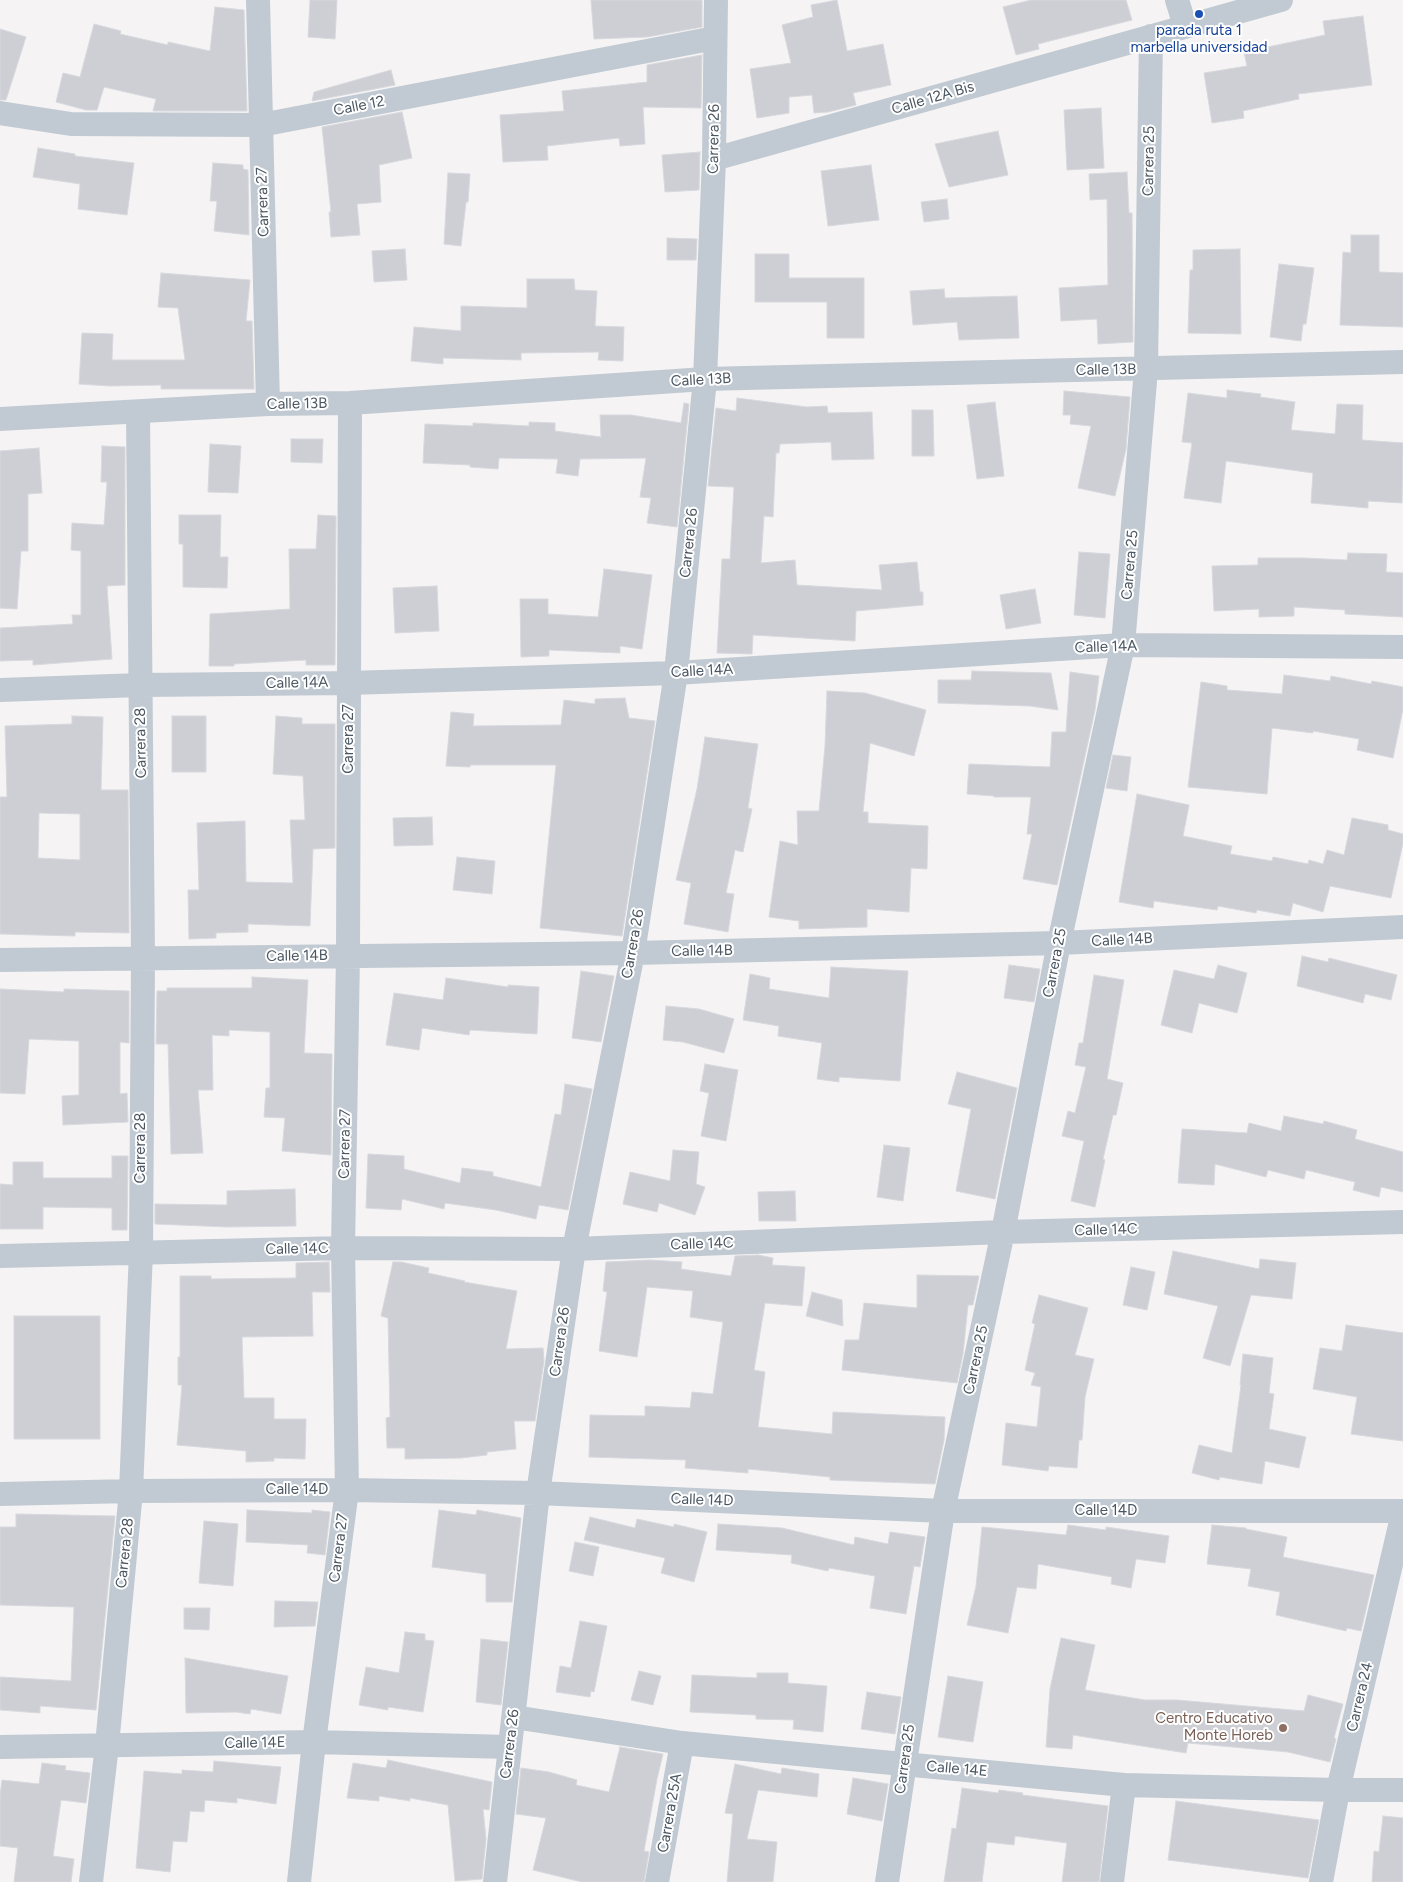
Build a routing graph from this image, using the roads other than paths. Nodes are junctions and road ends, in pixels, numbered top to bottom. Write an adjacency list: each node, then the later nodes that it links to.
1 (258, 0): 9 (street, Carrera 27)
2 (716, 0): 7 (street, Carrera 26)
3 (1177, 0): 5 (street)
4 (1281, 0): 5 (street, Calle 12A Bis)
5 (1185, 26): 6 (street, Calle 12A Bis)
6 (1151, 36): 10 (street, Calle 12A Bis); 12 (street, Carrera 25)
7 (715, 38): 9 (street, Calle 12); 10 (street, Carrera 26)
8 (0, 113): 9 (street, Calle 12)
9 (261, 125): 15 (street, Carrera 27)
10 (714, 159): 13 (street, Carrera 26)
11 (1403, 362): 12 (street, Calle 13B)
12 (1146, 369): 13 (street, Calle 13B); 18 (street, Carrera 25)
13 (706, 379): 14 (street, Calle 13B); 20 (street, Carrera 26)
14 (350, 403): 15 (street, Calle 13B); 21 (street, Carrera 27)
15 (268, 404): 16 (street, Calle 13B)
16 (138, 412): 17 (street, Calle 13B); 22 (street, Carrera 28)
17 (0, 419)
18 (1124, 646): 19 (street, Calle 14A); 20 (street, Calle 14A); 25 (street, Carrera 25)
19 (1403, 647)
20 (676, 673): 21 (street, Calle 14A); 26 (street, Carrera 26)
21 (350, 683): 22 (street, Calle 14A); 27 (street, Carrera 27)
22 (140, 685): 23 (street, Calle 14A); 28 (street, Carrera 28)
23 (0, 690)
24 (1403, 927): 25 (street, Calle 14B)
25 (1059, 943): 26 (street, Calle 14B); 31 (street, Carrera 25)
26 (632, 953): 27 (street, Calle 14B); 33 (street, Carrera 26)
27 (348, 955): 28 (street, Calle 14B); 32 (street, Carrera 27)
28 (143, 958): 29 (street, Calle 14B); 34 (street, Carrera 28)
29 (0, 960)
30 (1403, 1222): 31 (street, Calle 14C)
31 (1003, 1232): 33 (street, Calle 14C); 40 (street, Carrera 25)
32 (343, 1248): 33 (street, Calle 14C); 34 (street, Calle 14C); 36 (street, Carrera 27)
33 (574, 1249): 38 (street, Carrera 26)
34 (141, 1252): 35 (street, Calle 14C); 37 (street, Carrera 28)
35 (0, 1256)
36 (347, 1490): 37 (street, Calle 14D); 38 (street, Calle 14D); 43 (street, Carrera 27)
37 (131, 1491): 39 (street, Calle 14D); 45 (street, Carrera 28)
38 (538, 1493): 40 (street, Calle 14D); 42 (street, Carrera 26)
39 (0, 1494)
40 (943, 1510): 41 (street, Calle 14D); 48 (street, Carrera 25)
41 (1403, 1512): 50 (street, Carrera 24)
42 (514, 1718): 44 (street, Calle 14E); 46 (street, Carrera 26)
43 (314, 1742): 45 (street, Calle 14E); 46 (street, Calle 14E); 53 (street, Carrera 27)
44 (682, 1743): 48 (street, Calle 14E); 55 (street, Carrera 25A)
45 (106, 1745): 47 (street, Calle 14E); 52 (street, Carrera 28)
46 (509, 1746): 54 (street, Carrera 26)
47 (0, 1747)
48 (904, 1764): 49 (street, Calle 14E); 56 (street, Carrera 25)
49 (1124, 1785): 50 (street, Calle 14E); 57 (street)
50 (1338, 1790): 51 (street, Calle 14E); 58 (street, Carrera 24)
51 (1403, 1790)
52 (91, 1882)
53 (299, 1882)
54 (495, 1882)
55 (657, 1882)
56 (887, 1882)
57 (1112, 1882)
58 (1321, 1882)

